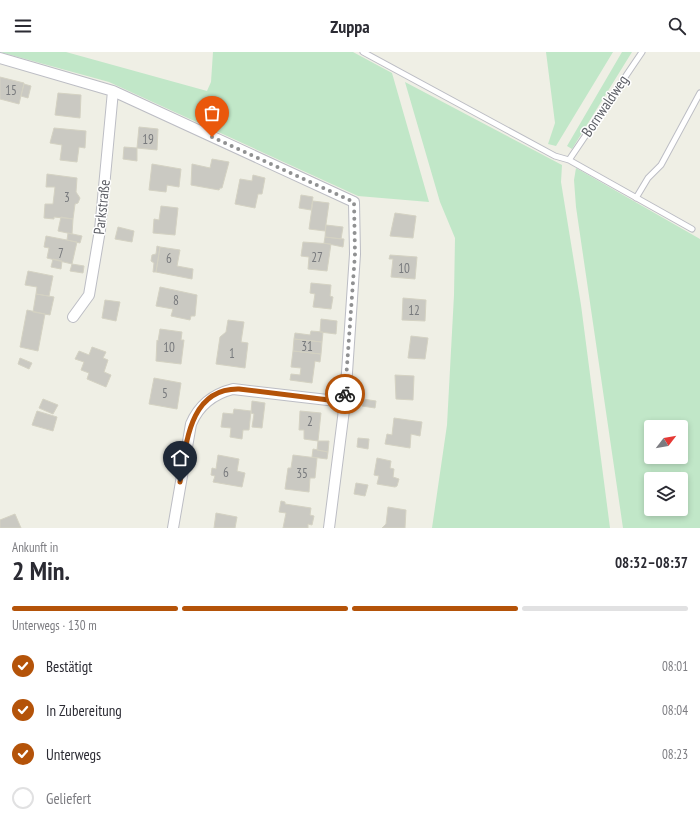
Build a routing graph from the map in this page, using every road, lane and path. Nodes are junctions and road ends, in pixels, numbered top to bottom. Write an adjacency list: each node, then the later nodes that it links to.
1 (363, 52): 6 (lane)
2 (642, 52): 6 (lane, Bornwaldweg)
3 (0, 58): 4 (street)
4 (113, 91): 9 (street, Parkstraße); 10 (street)
5 (700, 93): 7 (lane)
6 (569, 160): 7 (lane)
7 (636, 198): 8 (lane)
8 (692, 230)
9 (73, 317)
10 (345, 402): 11 (street); 12 (street)
11 (173, 528)
12 (329, 528)

